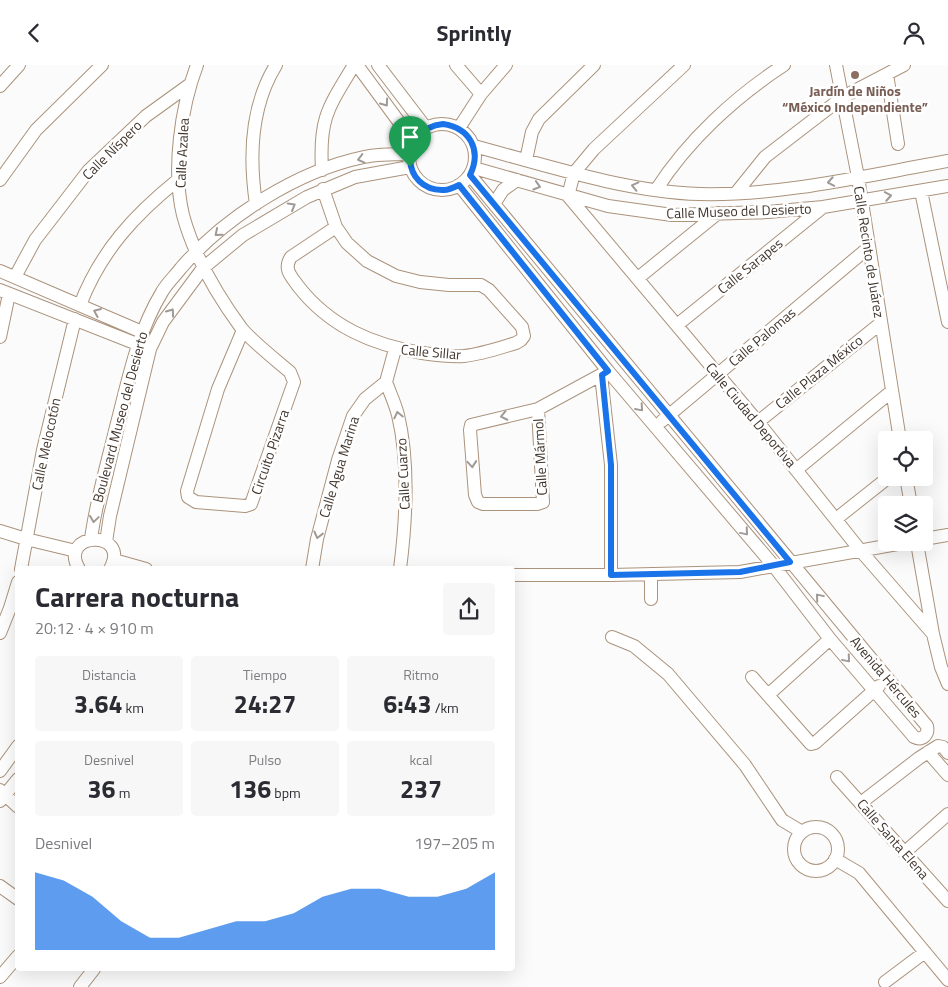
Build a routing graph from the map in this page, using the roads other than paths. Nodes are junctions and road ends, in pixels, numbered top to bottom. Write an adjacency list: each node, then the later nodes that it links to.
1 (19, 65): 16 (street)
2 (102, 65): 33 (street)
3 (197, 65): 15 (street, Calle Azalea)
4 (276, 65): 43 (street)
5 (356, 65): 21 (street, one-way to 21); 28 (street)
6 (378, 65): 19 (street)
7 (456, 65): 17 (street)
8 (506, 65): 17 (street)
9 (594, 65): 25 (street)
10 (684, 65): 30 (street)
11 (784, 65): 38 (street)
12 (836, 65): 18 (street, Calle Recinto de Juárez)
13 (904, 65): 14 (street)
14 (887, 74): 18 (street); 22 (street)
15 (189, 85): 32 (street, Calle Azalea); 52 (street, Calle Níspero)
16 (0, 86)
17 (481, 94): 20 (street)
18 (843, 97): 31 (street, Calle Recinto de Juárez); 40 (street)
19 (426, 128): 20 (street); 21 (street)
20 (459, 128): 23 (street)
21 (413, 141): 24 (street)
22 (898, 144)
23 (474, 146): 25 (street, Calle Museo del Desierto); 29 (street)
24 (409, 154): 27 (street); 28 (street, Boulevard Museo del Desierto, one-way to 28)
25 (526, 160): 30 (street, Calle Museo del Desierto)
26 (948, 161): 31 (street, Calle Museo del Desierto)
27 (410, 167): 35 (street); 37 (street, Boulevard Museo del Desierto)
28 (322, 170): 43 (street, Boulevard Museo del Desierto)
29 (472, 171): 34 (street, Calle Museo del Desierto); 35 (street); 44 (street, Avenida Hércules)
30 (574, 173): 38 (street, Calle Museo del Desierto, one-way to 30); 41 (street)
31 (858, 177): 40 (street, Calle Museo del Desierto, one-way to 40); 42 (street, Calle Recinto de Juárez)
32 (179, 179): 49 (street, Calle Azalea); 55 (street)
33 (0, 180)
34 (517, 180): 41 (street, Calle Museo del Desierto, one-way to 41); 44 (street)
35 (459, 185): 65 (street, Avenida Hércules)
36 (948, 186): 39 (street, Calle Museo del Desierto)
37 (323, 189): 47 (street, Calle Sillar); 50 (street, Boulevard Museo del Desierto, one-way to 37)
38 (656, 190): 40 (street, Calle Museo del Desierto)
39 (921, 191): 42 (street, Calle Museo del Desierto, one-way to 39); 57 (street)
40 (736, 193)
41 (568, 196): 46 (street, Calle Museo del Desierto); 53 (street, Calle Ciudad Deportiva)
42 (860, 201): 45 (street, Calle Museo del Desierto); 48 (street, Calle Recinto de Juárez)
43 (256, 204): 49 (street, Boulevard Museo del Desierto, one-way to 49)
44 (494, 204): 70 (street, Avenida Hércules)
45 (822, 207): 46 (street, Calle Museo del Desierto); 59 (street, Calle Sarapes)
46 (718, 213): 53 (street)
47 (336, 227): 64 (street, Calle Sillar); 64 (street, Calle Sillar)
48 (868, 248): 58 (street, Calle Recinto de Juárez); 66 (street, Calle Palomas)
49 (196, 251): 50 (street, Calle Azalea); 61 (street, Boulevard Museo del Desierto)
50 (203, 268): 60 (street, Circuito Pizarra); 82 (street, Boulevard Museo del Desierto, one-way to 50)
51 (0, 271): 52 (street)
52 (15, 277): 55 (street)
53 (638, 278): 59 (street, Calle Ciudad Deportiva)
54 (5, 292): 56 (street); 62 (street)
55 (80, 305): 61 (street, one-way to 55)
56 (75, 319): 63 (street); 80 (street, Calle Melocotón)
57 (948, 322)
58 (880, 323): 68 (street, Calle Recinto de Juárez); 71 (street, Calle Plaza México)
59 (677, 325): 66 (street, Calle Ciudad Deportiva)
60 (243, 330): 60 (street, Circuito Pizarra)
61 (142, 332): 63 (street, Boulevard Museo del Desierto)
62 (0, 337)
63 (137, 344): 81 (street, Boulevard Museo del Desierto, one-way to 81)
64 (394, 349): 67 (street)
65 (605, 373): 69 (street, Calle Mármol); 72 (street, Avenida Hércules, one-way to 72); 97 (street)
66 (717, 375): 70 (street, Calle Palomas); 71 (street, Calle Ciudad Deportiva)
67 (386, 382): 93 (street, Calle Agua Marina, one-way to 93); 94 (street, Calle Cuarzo, one-way to 67)
68 (892, 391): 73 (street, Calle Recinto de Juárez); 74 (street)
69 (538, 409): 69 (street, Calle Mármol, one-way to 69)
70 (668, 416): 72 (street, Calle Palomas); 87 (street, Avenida Hércules)
71 (758, 422): 74 (street, Calle Ciudad Deportiva)
72 (656, 426): 89 (street, Avenida Hércules, one-way to 89)
73 (899, 431)
74 (796, 470): 76 (street, Calle Ciudad Deportiva)
75 (878, 486): 76 (street)
76 (836, 519): 84 (street, Calle Ciudad Deportiva)
77 (0, 531): 80 (street)
78 (948, 535): 79 (street)
79 (933, 538)
80 (26, 539): 85 (street); 90 (street, Calle Melocotón)
81 (91, 539): 82 (street); 85 (street)
82 (106, 542): 88 (street)
83 (878, 547): 84 (street)
84 (860, 550): 87 (street); 101 (street, Calle Ciudad Deportiva)
85 (76, 551): 91 (street)
86 (918, 551): 101 (street)
87 (790, 562): 89 (street); 105 (street, Avenida Hércules, one-way to 87)
88 (112, 564): 92 (street)
89 (773, 565): 95 (street); 103 (street, Avenida Hércules)
90 (22, 566)
91 (78, 566)
92 (126, 566)
93 (312, 566)
94 (400, 566)
95 (651, 574): 97 (street); 99 (street)
96 (515, 575): 97 (street)
97 (611, 575)
98 (15, 592): 100 (street)
99 (651, 599)
100 (0, 633)
101 (933, 634): 106 (street)
102 (612, 637): 120 (street)
103 (830, 639): 107 (street, Avenida Hércules, one-way to 107); 108 (street)
104 (752, 677): 108 (street)
105 (887, 679): 107 (street); 107 (street, Avenida Hércules)
106 (948, 684)
107 (874, 690): 108 (street)
108 (768, 695)
109 (15, 750): 112 (street)
110 (944, 750): 111 (street)
111 (928, 752): 113 (street); 117 (street)
112 (0, 771)
113 (948, 775)
114 (837, 777): 117 (street, Calle Santa Elena)
115 (15, 782): 116 (street)
116 (2, 796): 118 (street)
117 (862, 802): 121 (street, Calle Santa Elena)
118 (15, 805)
119 (948, 814): 121 (street)
120 (802, 832): 122 (street); 122 (street)
121 (905, 851): 125 (street, Calle Santa Elena)
122 (835, 859): 126 (street)
123 (0, 886): 124 (street)
124 (15, 897)
125 (948, 901)
126 (925, 952): 130 (street); 131 (street)
127 (15, 960): 129 (street)
128 (92, 971): 132 (street)
129 (0, 977)
130 (948, 980)
131 (885, 982)
132 (80, 987)

